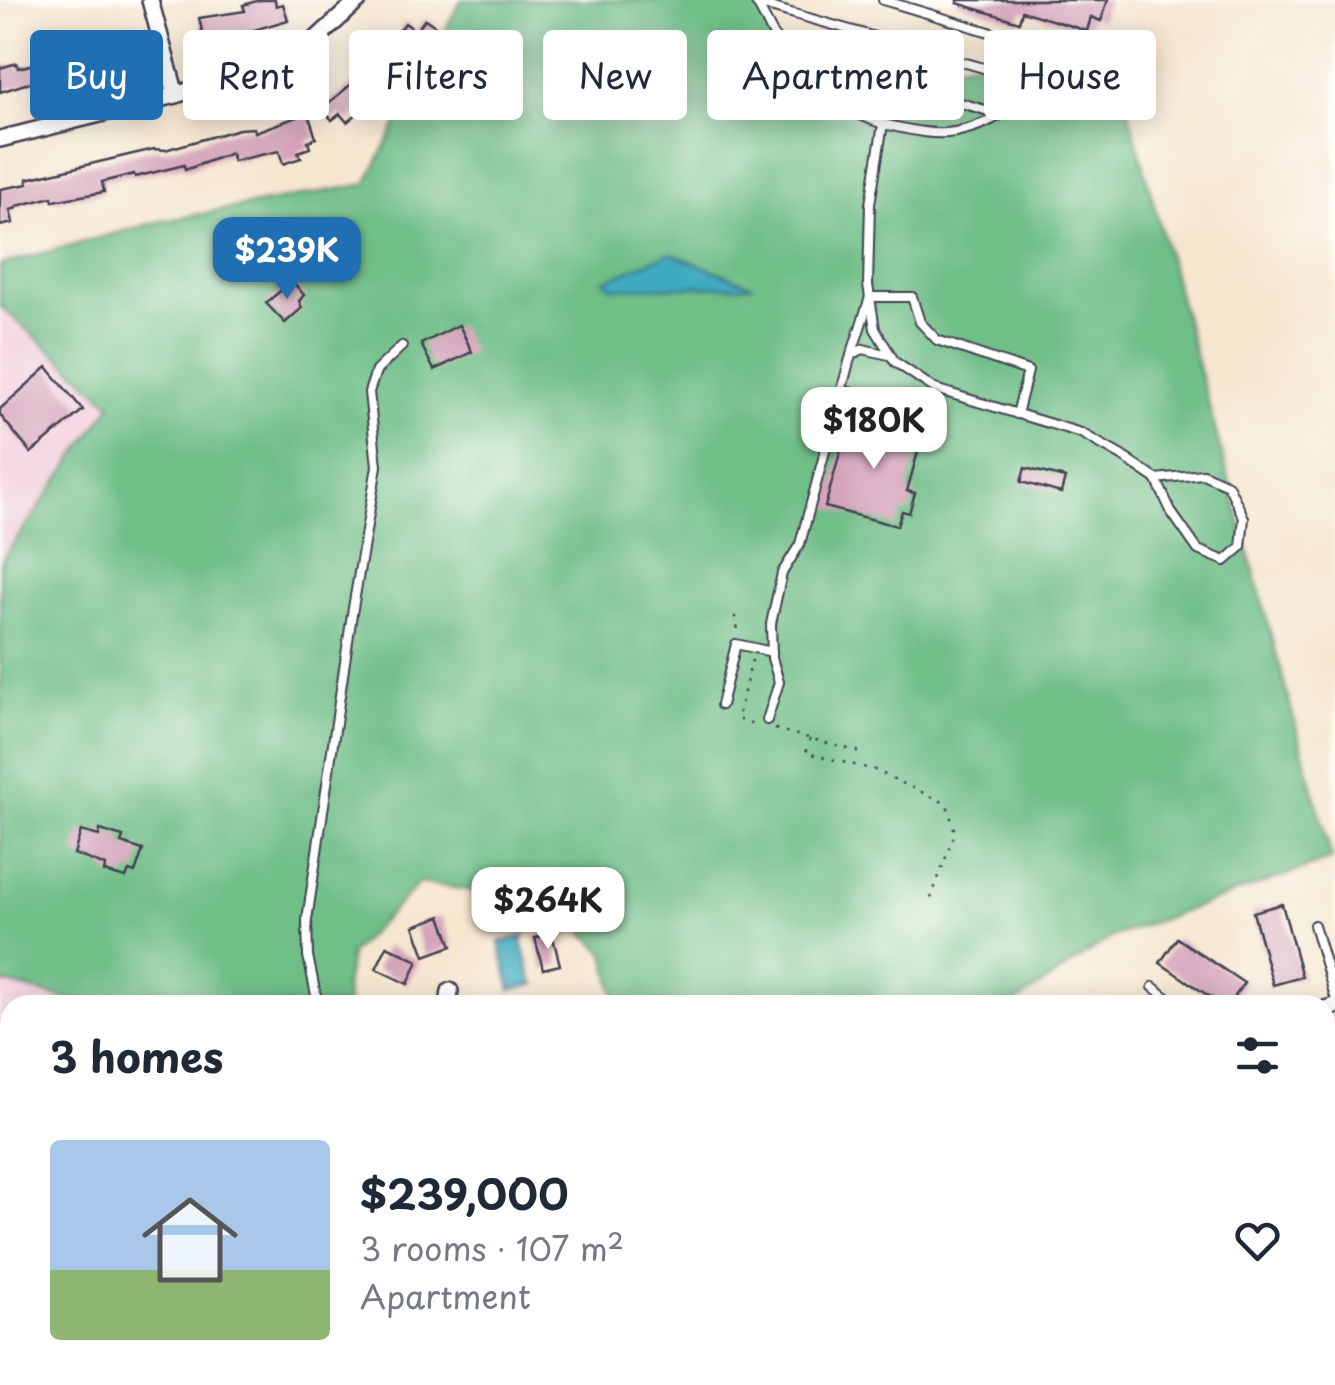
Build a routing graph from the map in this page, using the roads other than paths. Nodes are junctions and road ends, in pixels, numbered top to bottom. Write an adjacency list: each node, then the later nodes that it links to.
1 (150, 0): 8 (street)
2 (358, 0): 8 (street)
3 (883, 0): 6 (lane)
4 (756, 1): 5 (lane); 7 (lane)
5 (771, 30)
6 (984, 30)
7 (984, 67)
8 (176, 95): 12 (street)
9 (872, 120): 11 (lane)
10 (985, 120): 11 (lane)
11 (883, 124): 13 (lane)
12 (0, 139)
13 (870, 298): 15 (lane); 16 (lane); 19 (lane)
14 (402, 346): 26 (lane)
15 (851, 355): 16 (lane); 17 (lane)
16 (891, 355): 19 (lane)
17 (841, 390): 18 (lane); 21 (lane)
18 (920, 410)
19 (1017, 414): 20 (lane)
20 (1156, 480): 20 (lane)
21 (772, 652): 22 (lane); 23 (lane)
22 (721, 705)
23 (767, 720)
24 (1314, 925): 28 (lane)
25 (1153, 987): 27 (lane)
26 (316, 995)
27 (1164, 995)
28 (1334, 995)

